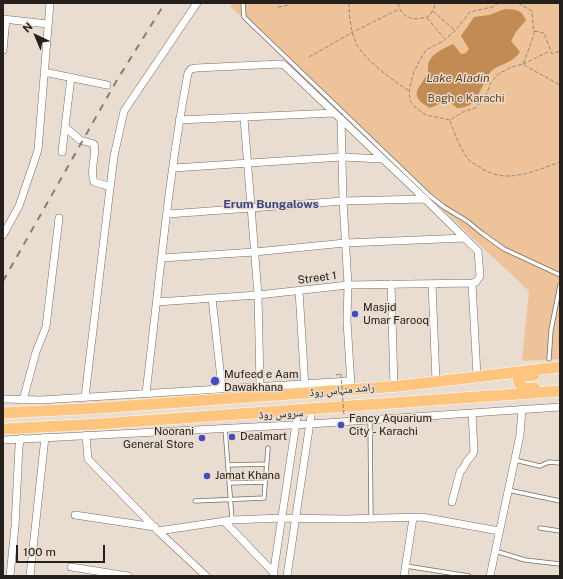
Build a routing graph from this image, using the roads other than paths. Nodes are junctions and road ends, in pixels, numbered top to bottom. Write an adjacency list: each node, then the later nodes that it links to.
1 (50, 3): 5 (street)
2 (197, 3): 20 (street)
3 (243, 3): 31 (lane)
4 (5, 19): 5 (street); 6 (street)
5 (48, 24): 7 (street)
6 (3, 50)
7 (44, 72): 8 (street); 26 (street)
8 (71, 77): 9 (street); 14 (street)
9 (107, 85)
10 (334, 113): 11 (street); 12 (street); 13 (street)
11 (244, 118): 13 (street); 18 (street)
12 (341, 119): 16 (street); 17 (street)
13 (179, 120): 19 (street)
14 (65, 127): 15 (street); 20 (street)
15 (62, 152)
16 (342, 157): 17 (street); 18 (street); 22 (street)
17 (382, 159): 21 (street)
18 (248, 164): 19 (street); 23 (street)
19 (174, 168): 24 (street)
20 (110, 188): 54 (street)
21 (425, 199): 22 (street); 27 (street)
22 (343, 201): 23 (street); 28 (street)
23 (251, 208): 24 (street); 29 (street)
24 (168, 214): 30 (street)
25 (59, 218): 56 (street)
26 (3, 236)
27 (465, 238): 28 (street); 32 (street)
28 (345, 243): 29 (street); 35 (street)
29 (255, 252): 30 (street); 38 (street)
30 (162, 258): 40 (street)
31 (560, 275)
32 (476, 281): 34 (street, Street 1); 44 (street)
33 (391, 284): 34 (street, Street 1); 35 (street, Street 1); 48 (street)
34 (432, 284): 45 (street)
35 (348, 285): 37 (street, Street 1); 46 (street)
36 (560, 285): 41 (lane)
37 (299, 291): 38 (street, Street 1); 51 (street)
38 (258, 295): 39 (street, Street 1); 47 (street)
39 (212, 298): 40 (street, Street 1); 50 (street)
40 (157, 302): 53 (street)
41 (550, 359)
42 (560, 367): 44 (main road, راشد منہاس روڈ)
43 (560, 374): 49 (main road)
44 (477, 376): 45 (main road, راشد منہاس روڈ)
45 (436, 381): 48 (main road, راشد منہاس روڈ)
46 (351, 385): 48 (main road, راشد منہاس روڈ); 51 (main road, راشد منہاس روڈ)
47 (260, 386): 50 (street); 51 (street)
48 (394, 386)
49 (560, 386)
50 (222, 388): 53 (street)
51 (304, 389): 61 (main road, راشد منہاس روڈ)
52 (560, 391): 58 (main road, راشد منہاس روڈ)
53 (146, 393): 54 (street)
54 (85, 397): 56 (street)
55 (3, 399): 56 (street)
56 (23, 400)
57 (560, 406): 59 (street, سروس روڈ)
58 (312, 409): 60 (main road, راشد منہاس روڈ); 64 (street)
59 (522, 409): 62 (street, سروس روڈ); 73 (street)
60 (298, 410): 65 (street); 67 (main road, راشد منہاس روڈ)
61 (3, 412)
62 (472, 413): 63 (street, سروس روڈ); 83 (street)
63 (370, 420): 64 (street, سروس روڈ); 87 (lane)
64 (310, 424): 65 (street, سروس روڈ); 86 (street)
65 (296, 425): 66 (street, سروس روڈ); 85 (street)
66 (225, 428): 68 (street, سروس روڈ); 76 (lane)
67 (4, 429)
68 (86, 435): 69 (street, سروس روڈ); 91 (street)
69 (45, 437): 70 (street, سروس روڈ); 100 (street)
70 (21, 438): 71 (street, سروس روڈ); 99 (street)
71 (3, 440)
72 (268, 448): 75 (lane)
73 (514, 460): 74 (lane); 79 (street)
74 (560, 462)
75 (267, 464): 76 (lane); 77 (lane)
76 (228, 465): 78 (lane)
77 (265, 482): 78 (lane); 80 (lane)
78 (229, 483): 80 (lane)
79 (508, 490): 82 (lane); 92 (street)
80 (230, 498): 81 (lane); 89 (lane)
81 (195, 501)
82 (560, 501)
83 (452, 502)
84 (75, 515): 91 (street)
85 (282, 518): 86 (street); 89 (street); 98 (street)
86 (296, 518): 87 (street); 103 (street)
87 (371, 518): 88 (street)
88 (413, 518): 92 (street); 97 (street)
89 (228, 521): 91 (street); 98 (street)
90 (540, 528): 93 (lane)
91 (156, 529): 102 (street)
92 (499, 530): 94 (street)
93 (560, 531)
94 (495, 551): 95 (lane); 106 (street)
95 (560, 564)
96 (71, 566): 101 (street)
97 (406, 566): 104 (street); 105 (lane)
98 (274, 574)
99 (10, 576)
100 (30, 576)
101 (128, 576)
102 (206, 576)
103 (287, 576)
104 (404, 576)
105 (470, 576)
106 (490, 576)

